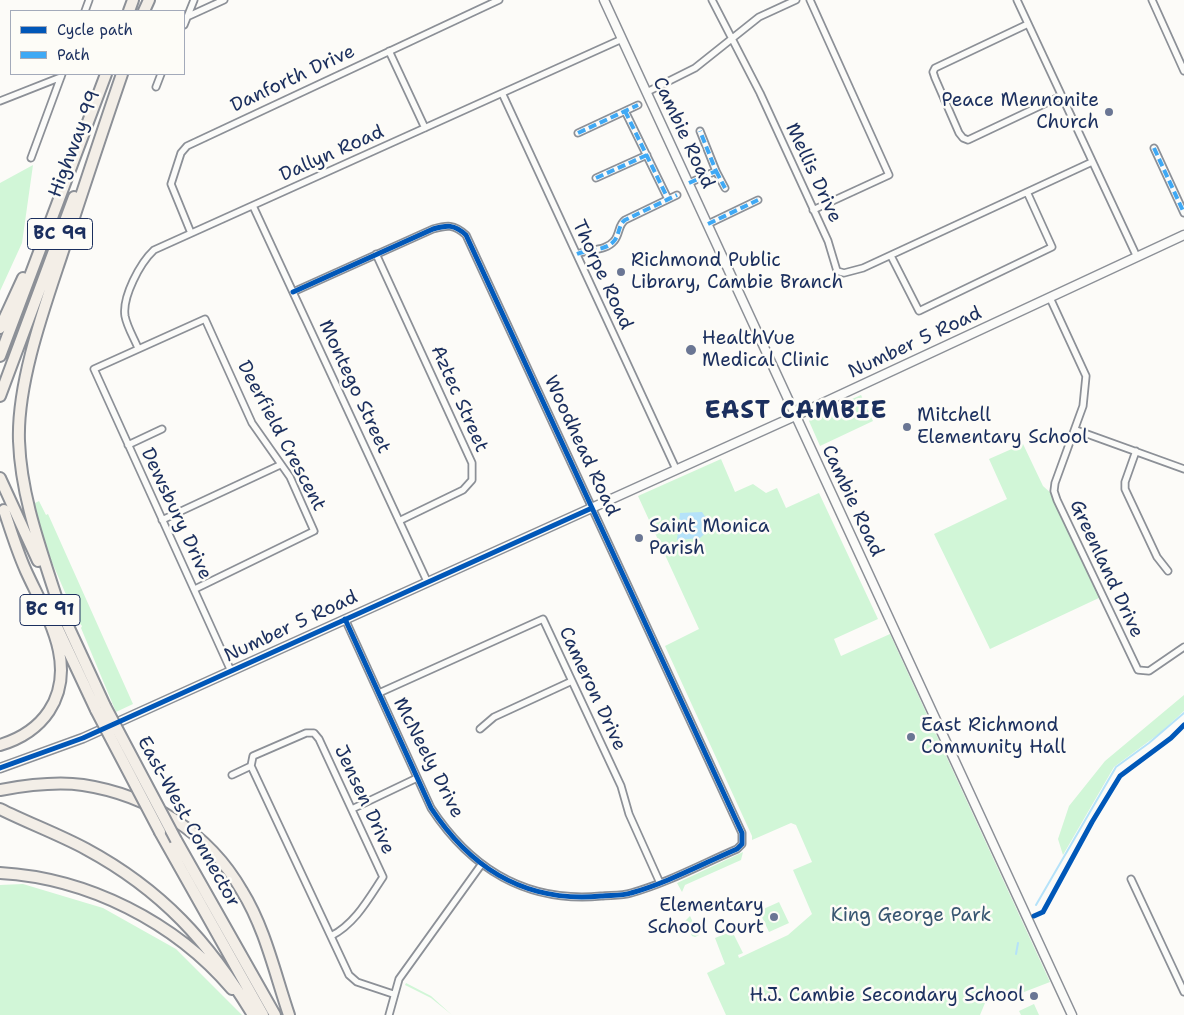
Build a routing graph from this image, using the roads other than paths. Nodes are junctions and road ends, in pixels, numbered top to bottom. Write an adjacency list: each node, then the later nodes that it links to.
1 (194, 0): 10 (street)
2 (224, 0): 10 (street)
3 (498, 0): 15 (street, Danforth Drive)
4 (604, 0): 13 (main road, Cambie Road)
5 (712, 0): 14 (street, Mellis Drive)
6 (796, 0): 14 (street)
7 (810, 0): 46 (street)
8 (1017, 0): 12 (street)
9 (1152, 0): 16 (street)
10 (189, 16): 11 (street)
11 (185, 23)
12 (1028, 24): 25 (street); 25 (street)
13 (622, 39): 23 (main road, Cambie Road); 24 (street, Dallyn Road)
14 (733, 39): 23 (street); 46 (street, Mellis Drive)
15 (389, 51): 29 (street); 49 (street, Danforth Drive)
16 (1184, 70)
17 (62, 75): 26 (street); 35 (street)
18 (106, 75): 33 (highway, Highway 99 / BC 99)
19 (121, 75): 61 (highway, Highway 99 / BC 99)
20 (121, 75): 78 (highway)
21 (161, 75): 22 (street)
22 (156, 87)
23 (647, 92): 39 (main road, Cambie Road)
24 (502, 93): 29 (street, Dallyn Road); 52 (street, Thorpe Road)
25 (1061, 96): 36 (street)
26 (0, 101)
27 (638, 105): 28 (street)
28 (625, 111): 31 (street); 34 (street)
29 (425, 128): 45 (street, Dallyn Road)
30 (700, 131): 37 (street)
31 (578, 133)
32 (1154, 148): 47 (street)
33 (77, 153): 57 (highway); 59 (highway, Highway 99 / BC 99)
34 (647, 155): 38 (street); 43 (street)
35 (31, 158)
36 (1092, 162): 41 (street, Mellis Drive); 54 (street)
37 (716, 171): 39 (street); 40 (street)
38 (596, 178)
39 (689, 183): 48 (main road, Cambie Road)
40 (726, 188)
41 (1027, 192): 53 (street, Mellis Drive); 53 (street)
42 (677, 195): 43 (street)
43 (668, 199): 52 (street)
44 (758, 200): 48 (street)
45 (253, 206): 49 (street, Dallyn Road); 55 (street, Montego Street)
46 (813, 210): 53 (street, Mellis Drive)
47 (1184, 213)
48 (708, 224): 62 (main road, Cambie Road)
49 (191, 233): 58 (street, Dallyn Road)
50 (1184, 235): 54 (main road, Number 5 Road)
51 (376, 254): 55 (street, Woodhead Road); 72 (street, Woodhead Road); 74 (street, Aztec Street)
52 (578, 254): 69 (street, Thorpe Road)
53 (891, 256)
54 (1137, 257): 56 (main road, Number 5 Road)
55 (293, 292): 74 (street, Montego Street)
56 (1050, 298): 62 (main road, Number 5 Road); 64 (street, Greenland Drive)
57 (0, 328)
58 (138, 348): 60 (street, Deerfield Crescent); 67 (street, Deerfield Crescent)
59 (0, 356)
60 (94, 369): 65 (street, Dewsbury Drive)
61 (0, 396)
62 (795, 416): 69 (main road, Number 5 Road); 107 (main road, Cambie Road)
63 (162, 429): 65 (street)
64 (1076, 430): 66 (street); 80 (street, Greenland Drive)
65 (128, 445): 73 (street, Dewsbury Drive)
66 (1136, 451): 68 (street); 75 (street)
67 (280, 466): 73 (street); 77 (street, Deerfield Crescent)
68 (1183, 466)
69 (676, 469): 72 (main road, Number 5 Road)
70 (0, 479): 78 (highway, East-West Connector / BC 91)
71 (2, 506): 84 (highway, East-West Connector / BC 91); 86 (highway)
72 (592, 508): 76 (main road, Number 5 Road); 94 (street, Woodhead Road)
73 (162, 520): 77 (street, Dewsbury Drive)
74 (399, 521): 76 (street, Montego Street)
75 (1168, 571)
76 (427, 582): 79 (main road, Number 5 Road)
77 (195, 589): 81 (street, Dewsbury Drive)
78 (58, 606): 84 (highway, East-West Connector / BC 91)
79 (345, 619): 81 (main road, Number 5 Road); 83 (street, McNeely Drive)
80 (1184, 647)
81 (231, 671): 88 (main road, Number 5 Road)
82 (572, 682): 83 (street, Cameron Drive); 85 (street); 98 (street, Cameron Drive)
83 (379, 693): 90 (street, McNeely Drive)
84 (101, 708): 103 (highway, East-West Connector / BC 91, bridge); 104 (highway, East-West Connector / BC 91, bridge)
85 (480, 729)
86 (0, 745)
87 (252, 766): 89 (street); 92 (street, Jensen Drive); 99 (street)
88 (0, 768)
89 (232, 774)
90 (417, 778): 92 (street); 95 (street, McNeely Drive)
91 (0, 790): 105 (highway)
92 (352, 809): 99 (street, Jensen Drive)
93 (4, 811): 102 (highway)
94 (742, 844): 98 (street, McNeely Drive)
95 (481, 865): 98 (street, McNeely Drive); 101 (street)
96 (0, 873): 102 (highway)
97 (1131, 879): 100 (street)
98 (660, 883)
99 (331, 936): 101 (street)
100 (1184, 992)
101 (393, 994): 106 (street)
102 (253, 1015)
103 (263, 1015)
104 (275, 1015)
105 (289, 1015)
106 (389, 1015)
107 (1072, 1015)

